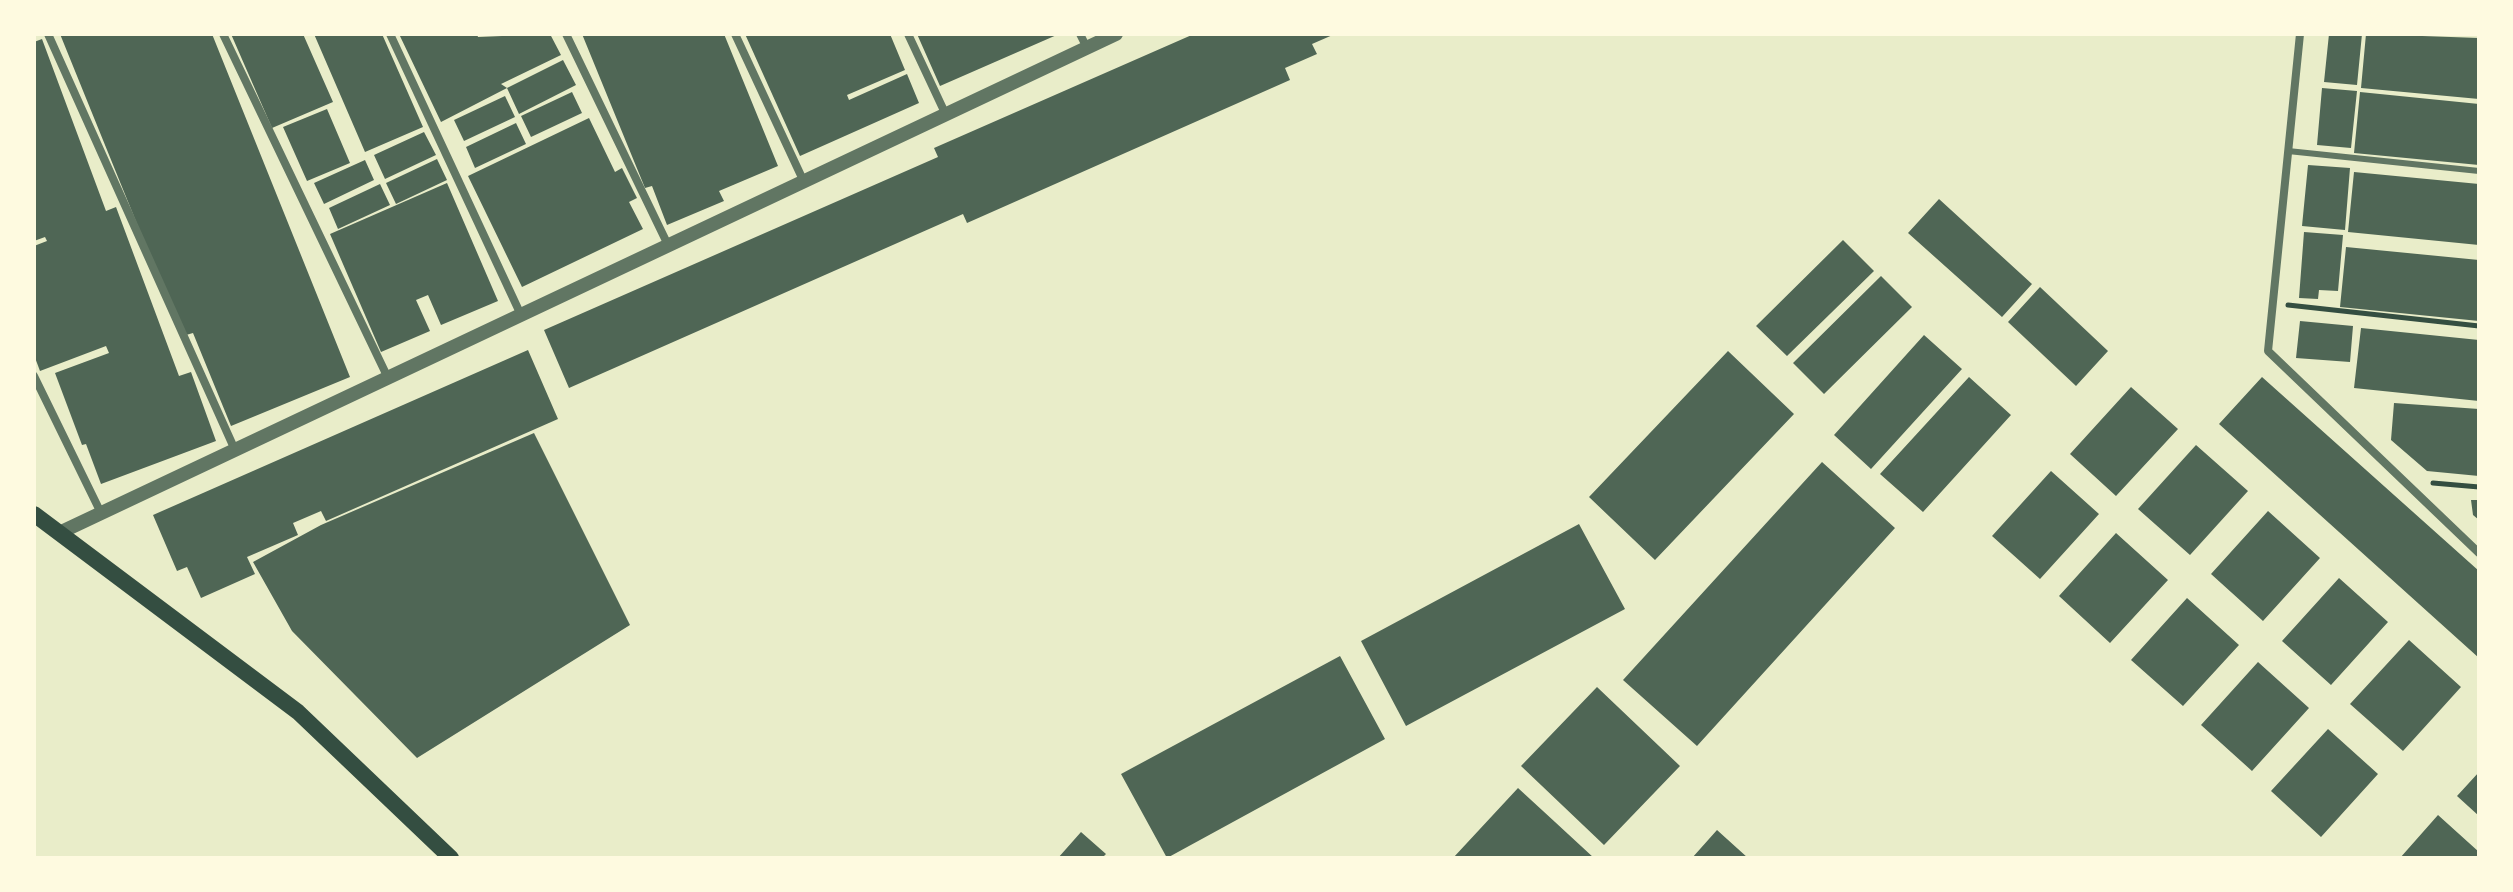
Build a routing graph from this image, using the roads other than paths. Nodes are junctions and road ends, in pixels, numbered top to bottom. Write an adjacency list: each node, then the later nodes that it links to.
1 (48, 34): 18 (street)
2 (223, 34): 17 (street)
3 (390, 34): 15 (street)
4 (566, 34): 14 (street)
5 (735, 34): 13 (street)
6 (908, 34): 10 (street)
7 (1116, 34): 9 (street)
8 (2300, 34): 11 (street)
9 (1084, 41): 10 (street)
10 (946, 115): 13 (street)
11 (2288, 151): 12 (lane); 22 (street)
12 (2479, 171)
13 (804, 182): 14 (street)
14 (668, 245): 15 (street)
15 (521, 315): 17 (street)
16 (34, 376): 19 (street)
17 (388, 378): 18 (street)
18 (235, 450): 19 (street)
19 (101, 513): 21 (street)
20 (34, 514): 21 (main road)
21 (59, 533): 23 (main road)
22 (2479, 553)
23 (451, 858)

